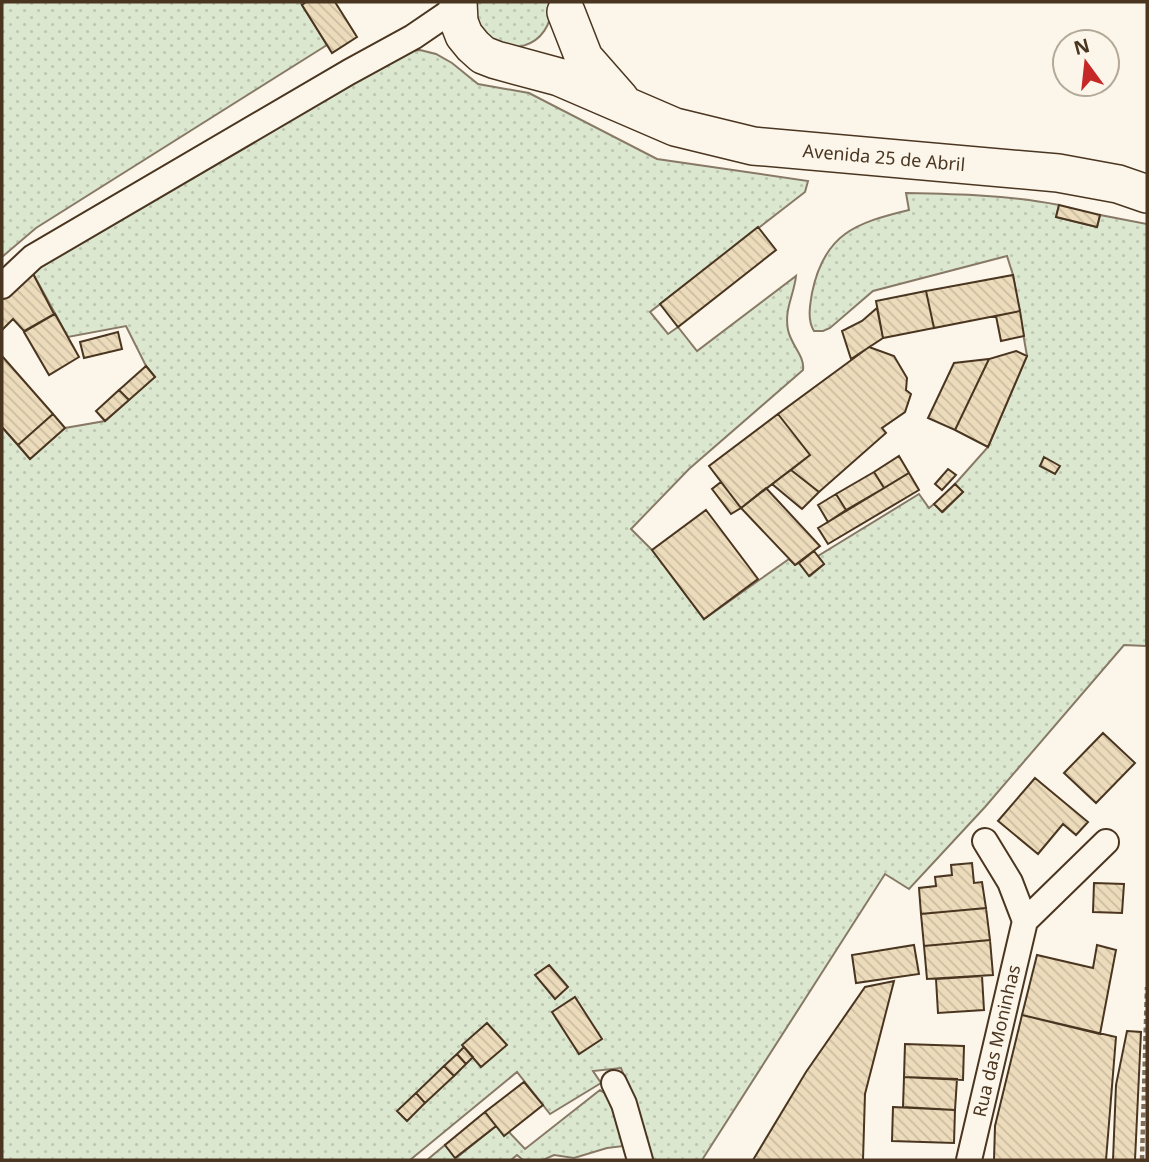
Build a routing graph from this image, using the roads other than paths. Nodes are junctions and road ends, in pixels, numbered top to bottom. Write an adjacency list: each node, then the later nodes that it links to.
1 (458, 5): 3 (street); 4 (main road)
2 (566, 7): 5 (main road, Avenida 25 de Abril); 6 (main road, Avenida 25 de Abril)
3 (413, 37): 4 (street); 8 (street)
4 (472, 46): 5 (main road, Avenida 25 de Abril)
5 (509, 63): 6 (main road, Avenida 25 de Abril)
6 (625, 105): 7 (main road, Avenida 25 de Abril)
7 (1147, 194)
8 (2, 286)
9 (985, 841): 11 (street)
10 (1106, 842): 11 (street)
11 (1025, 921): 14 (street, Rua das Moninhas)
12 (614, 1083): 13 (street)
13 (640, 1160)
14 (969, 1160)

